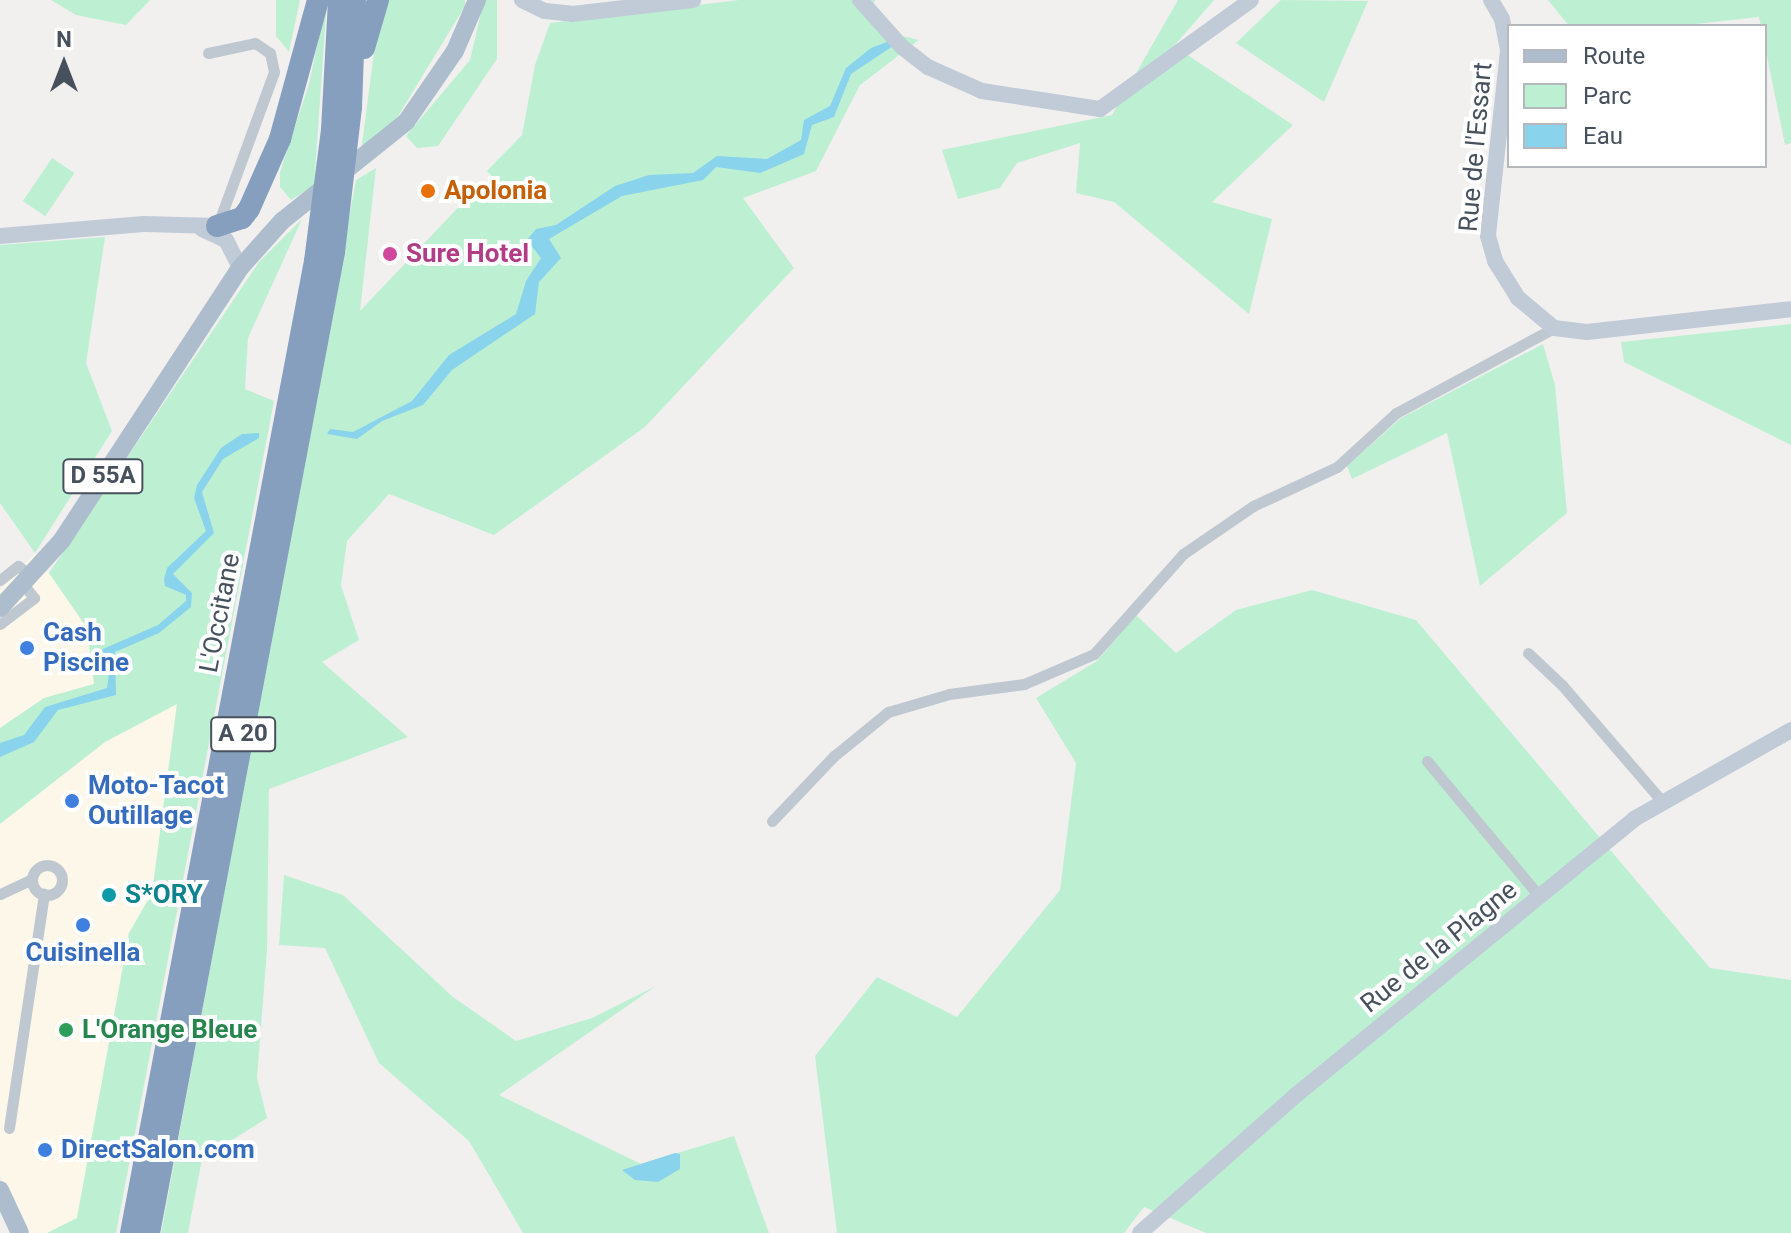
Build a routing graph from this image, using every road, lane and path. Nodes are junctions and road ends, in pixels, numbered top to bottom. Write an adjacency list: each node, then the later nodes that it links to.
1 (318, 0): 16 (highway)
2 (339, 0): 39 (highway, L'Occitane / A 20)
3 (355, 0): 14 (highway, L'Occitane / A 20)
4 (378, 0): 14 (highway)
5 (477, 0): 18 (main road, D 55A)
6 (522, 0): 7 (street)
7 (693, 0)
8 (861, 0): 9 (street)
9 (1251, 0)
10 (1491, 0): 11 (street, Rue de l'Essart)
11 (1507, 46)
12 (208, 53): 16 (street)
13 (1507, 60): 20 (street, Rue de l'Essart)
14 (351, 107): 40 (highway, L'Occitane / A 20)
15 (185, 224): 16 (street); 17 (street); 18 (street)
16 (217, 226)
17 (0, 236)
18 (240, 268): 22 (main road, D 55A)
19 (1791, 309): 20 (street)
20 (1554, 328): 29 (street)
21 (0, 580): 22 (street)
22 (29, 580): 23 (main road, D 55A); 24 (street)
23 (0, 608)
24 (0, 624)
25 (1528, 653): 28 (street)
26 (1791, 730): 28 (street, Rue de la Plagne)
27 (1427, 761): 33 (street)
28 (1661, 800): 33 (street, Rue de la Plagne)
29 (772, 821)
30 (32, 879): 31 (street); 32 (street); 32 (street)
31 (0, 894)
32 (44, 894): 34 (street)
33 (1539, 896): 41 (street, Rue de la Plagne)
34 (9, 1128)
35 (0, 1190): 38 (main road)
36 (0, 1210): 37 (main road)
37 (12, 1233)
38 (20, 1233)
39 (131, 1233)
40 (149, 1233)
41 (1140, 1233)

